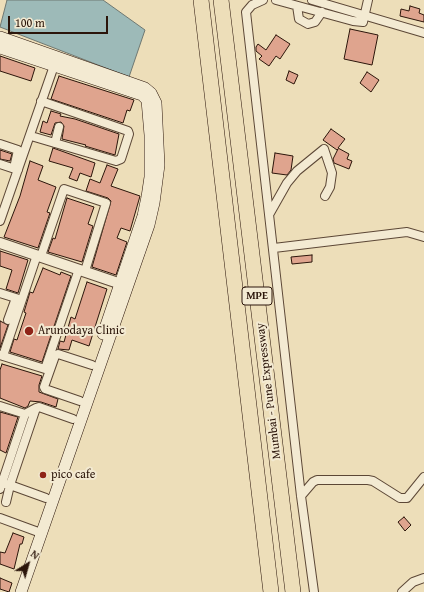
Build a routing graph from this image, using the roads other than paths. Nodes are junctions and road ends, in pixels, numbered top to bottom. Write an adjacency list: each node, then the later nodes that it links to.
1 (201, 0): 51 (highway, Mumbai - Pune Expressway / MPE)
2 (222, 0): 52 (highway, Mumbai - Pune Expressway / MPE)
3 (263, 0): 22 (street)
4 (276, 0): 7 (street)
5 (312, 0): 9 (street)
6 (368, 0): 9 (street)
7 (297, 6): 8 (street); 8 (street)
8 (322, 12): 9 (street)
9 (365, 15): 10 (street)
10 (424, 32)
11 (0, 37): 13 (main road)
12 (0, 48): 13 (main road)
13 (55, 62): 14 (street); 29 (main road)
14 (41, 102): 16 (street); 17 (street)
15 (59, 127): 17 (street)
16 (31, 136): 17 (street); 20 (street)
17 (55, 143)
18 (0, 144): 20 (street)
19 (0, 164): 20 (street)
20 (16, 169): 23 (street)
21 (325, 196): 22 (street)
22 (270, 214): 26 (street)
23 (0, 221)
24 (424, 237): 26 (street)
25 (0, 243): 27 (street)
26 (274, 248): 43 (street)
27 (39, 256): 28 (street); 28 (street); 31 (street)
28 (82, 270): 29 (street); 33 (street)
29 (124, 285): 34 (main road); 47 (main road)
30 (0, 293): 31 (street)
31 (19, 299): 32 (street)
32 (7, 320): 33 (street)
33 (2, 355)
34 (92, 365): 35 (main road); 35 (street)
35 (80, 401): 39 (main road)
36 (0, 406): 38 (street)
37 (36, 408): 38 (street); 39 (street); 41 (street)
38 (25, 414): 42 (street)
39 (73, 419): 44 (main road)
40 (424, 477): 43 (street)
41 (10, 485): 42 (street); 44 (street); 45 (street)
42 (1, 486)
43 (301, 496): 53 (street)
44 (46, 498): 47 (main road)
45 (6, 502)
46 (0, 518): 47 (street)
47 (38, 531): 49 (main road); 50 (main road)
48 (424, 578): 54 (street)
49 (14, 592)
50 (21, 592)
51 (271, 592)
52 (293, 592)
53 (314, 592)
54 (402, 592)

